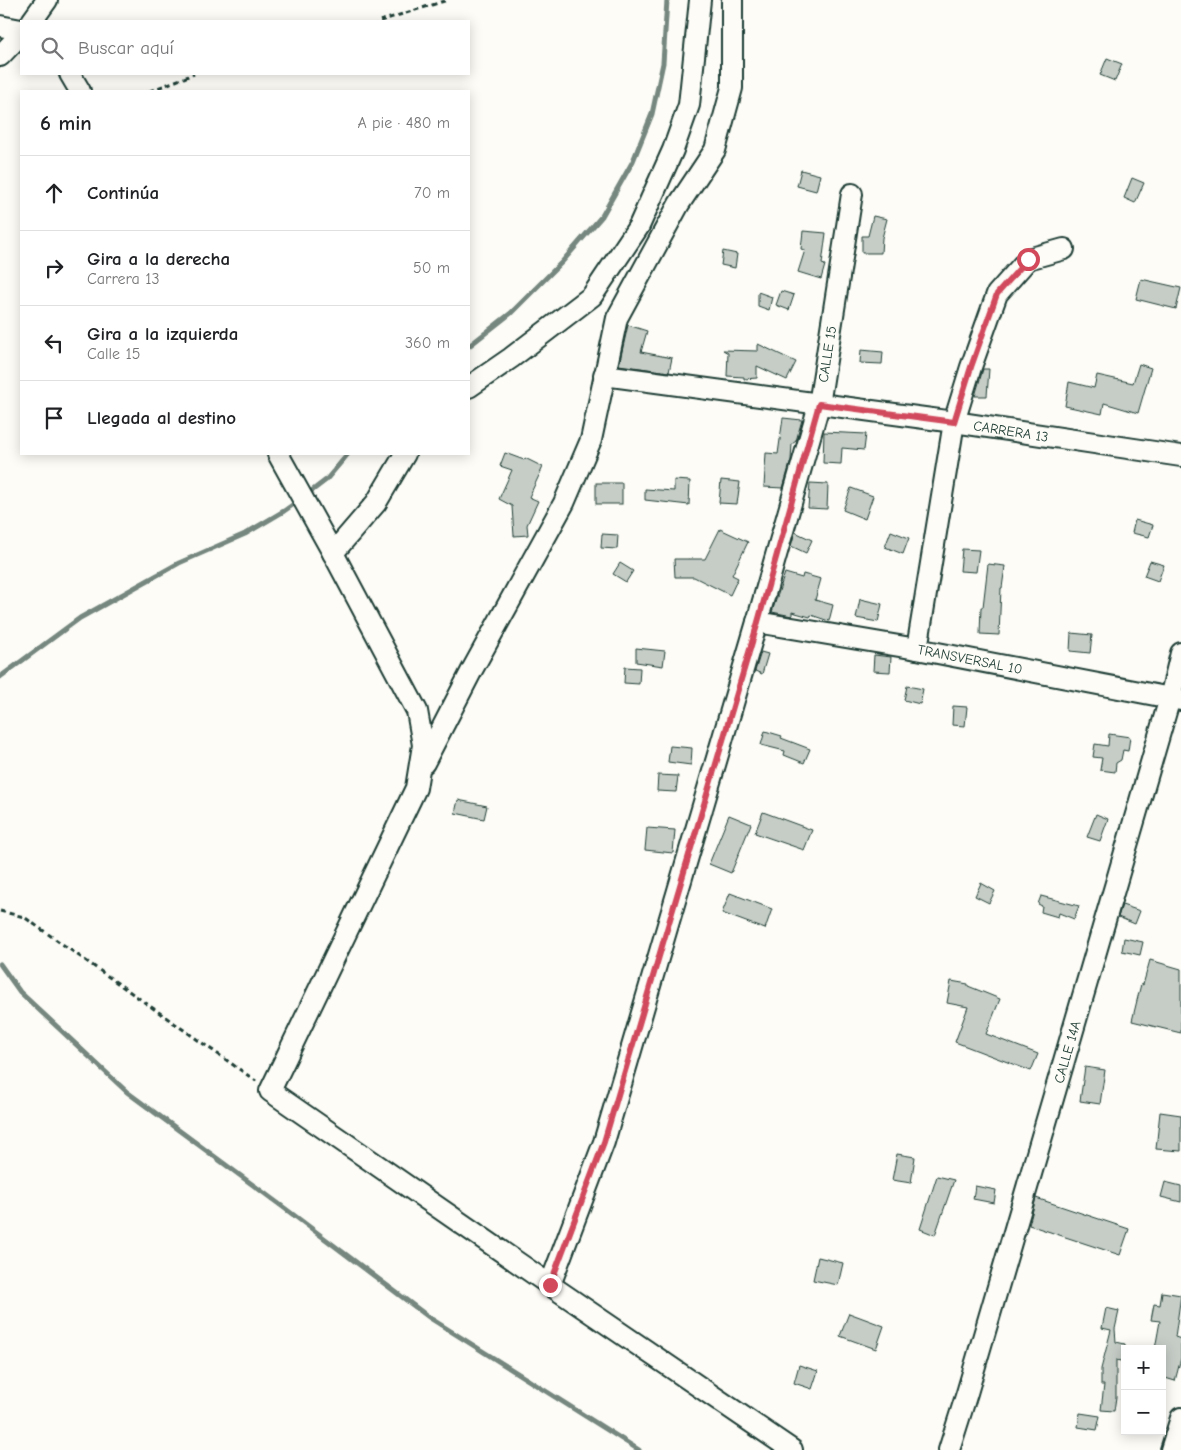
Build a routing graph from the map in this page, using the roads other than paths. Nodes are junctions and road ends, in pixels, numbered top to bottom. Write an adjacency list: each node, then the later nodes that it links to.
1 (47, 0): 4 (street)
2 (700, 0): 14 (street)
3 (732, 0): 13 (street)
4 (33, 20)
5 (20, 25): 6 (street)
6 (0, 26)
7 (20, 35): 8 (street)
8 (0, 56)
9 (71, 75): 10 (street)
10 (79, 90)
11 (852, 194): 15 (street, CALLE 15)
12 (1064, 249): 16 (street)
13 (604, 375): 15 (street, CARRERA 13); 25 (street)
14 (470, 386)
15 (819, 404): 16 (street, CARRERA 13); 21 (street, CALLE 15)
16 (954, 422): 18 (street, CARRERA 13); 22 (street)
17 (404, 455): 20 (street)
18 (1181, 456)
19 (282, 462): 20 (street)
20 (332, 552): 25 (street)
21 (758, 622): 22 (street, TRANSVERSAL 10); 26 (street, CALLE 15)
22 (917, 649): 24 (street, TRANSVERSAL 10)
23 (1181, 653): 24 (street, CALLE 14A)
24 (1176, 699): 29 (street, CALLE 14A)
25 (419, 771): 26 (street)
26 (550, 1285): 28 (street)
27 (1181, 1418): 30 (street)
28 (792, 1450)
29 (949, 1450)
30 (1171, 1450)

